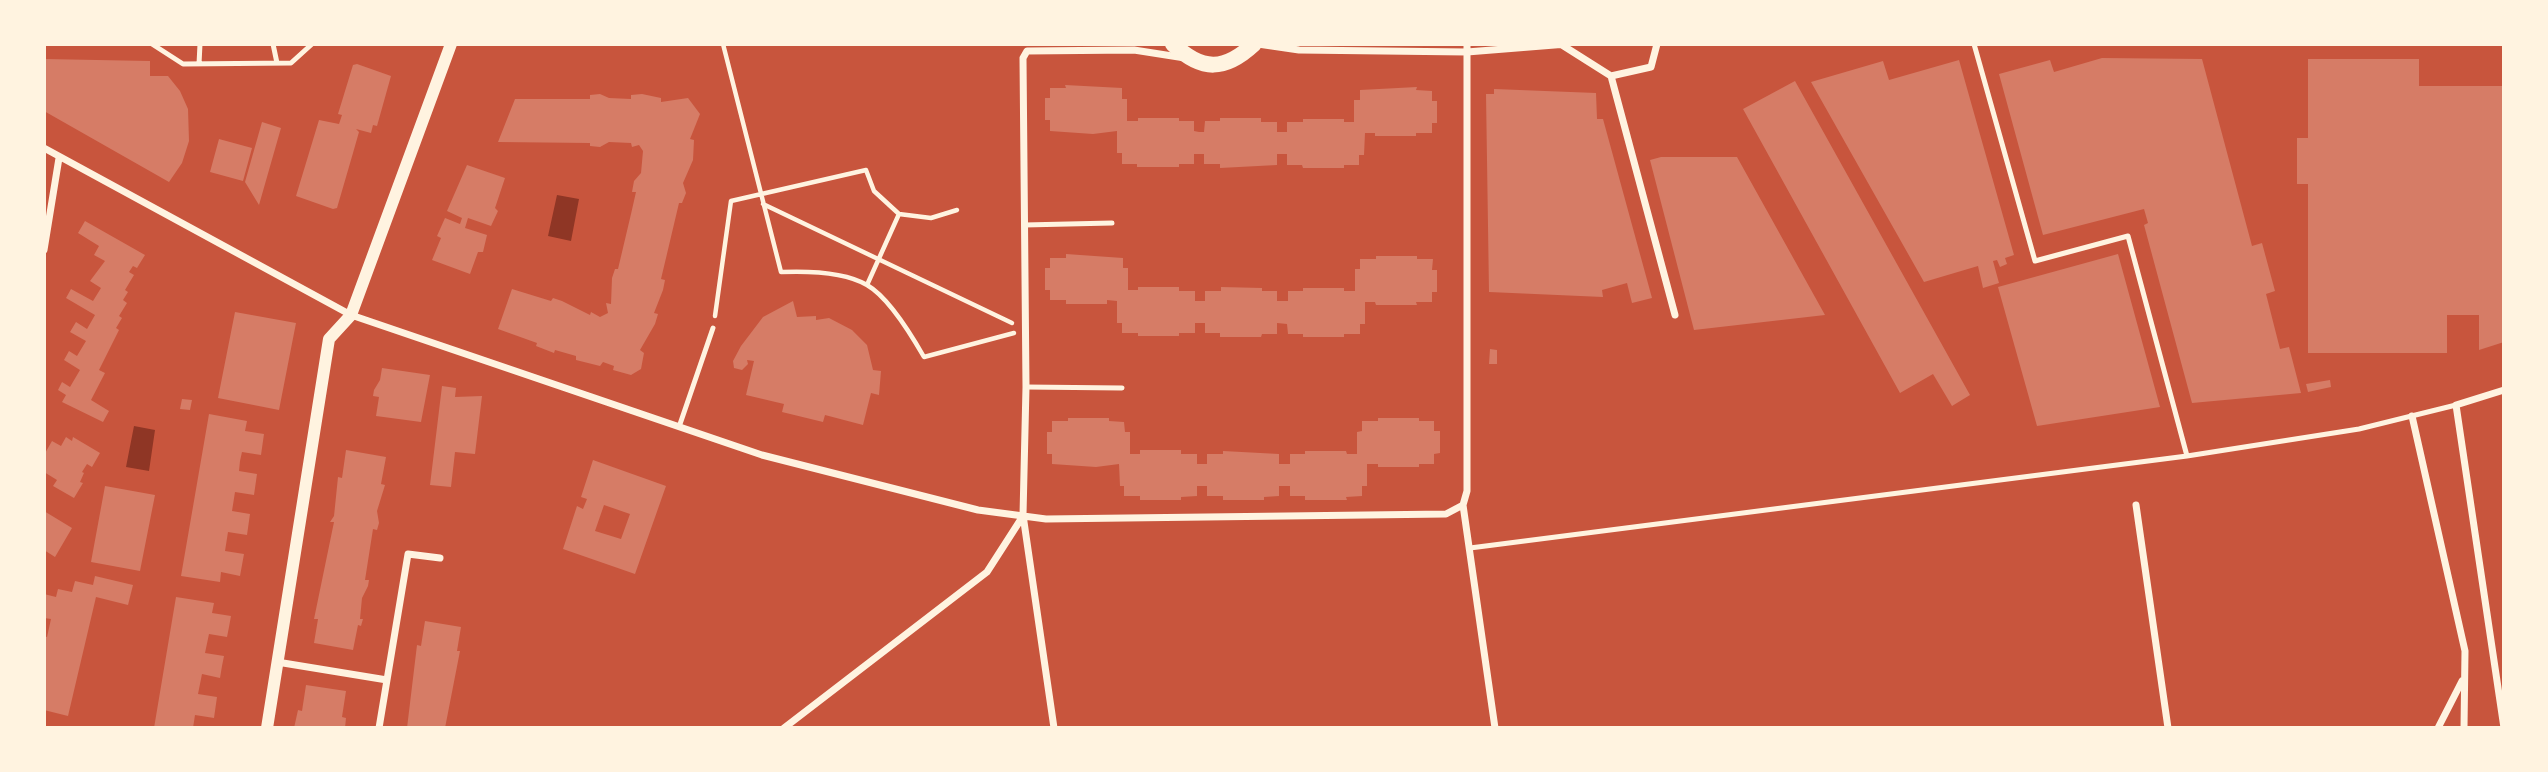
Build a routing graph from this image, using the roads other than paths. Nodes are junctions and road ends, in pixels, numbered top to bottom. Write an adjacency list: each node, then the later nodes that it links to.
1 (152, 44): 14 (lane)
2 (200, 44): 14 (lane)
3 (273, 44): 13 (lane)
4 (312, 44): 13 (lane)
5 (451, 44): 21 (street)
6 (1173, 44): 12 (main road)
7 (1256, 44): 11 (street); 12 (main road)
8 (1564, 44): 11 (street); 15 (street)
9 (1657, 44): 15 (street)
10 (1974, 44): 30 (lane)
11 (1467, 48): 31 (street)
12 (1189, 59): 19 (street)
13 (277, 63): 14 (lane)
14 (199, 64)
15 (1611, 76): 22 (street)
16 (44, 148): 17 (street)
17 (59, 158): 20 (street); 21 (street)
18 (1112, 223): 19 (lane)
19 (1024, 225): 24 (street)
20 (44, 250)
21 (351, 315): 29 (street); 36 (street)
22 (1675, 315)
23 (713, 328): 29 (lane)
24 (1026, 387): 25 (lane); 33 (street)
25 (1122, 388)
26 (2504, 390): 27 (street)
27 (2456, 405): 28 (lane); 47 (street)
28 (2412, 416): 30 (lane); 37 (street)
29 (679, 427): 33 (street)
30 (2187, 456): 34 (lane)
31 (1463, 505): 33 (street); 34 (street)
32 (2136, 505): 44 (street)
33 (1023, 515): 41 (street); 42 (street)
34 (1470, 548): 43 (street)
35 (440, 558): 38 (street)
36 (277, 662): 38 (street); 39 (street)
37 (2464, 677): 45 (street); 46 (street)
38 (387, 680): 40 (street)
39 (267, 728)
40 (379, 728)
41 (784, 728)
42 (1054, 728)
43 (1494, 728)
44 (2168, 728)
45 (2438, 728)
46 (2464, 728)
47 (2504, 728)

